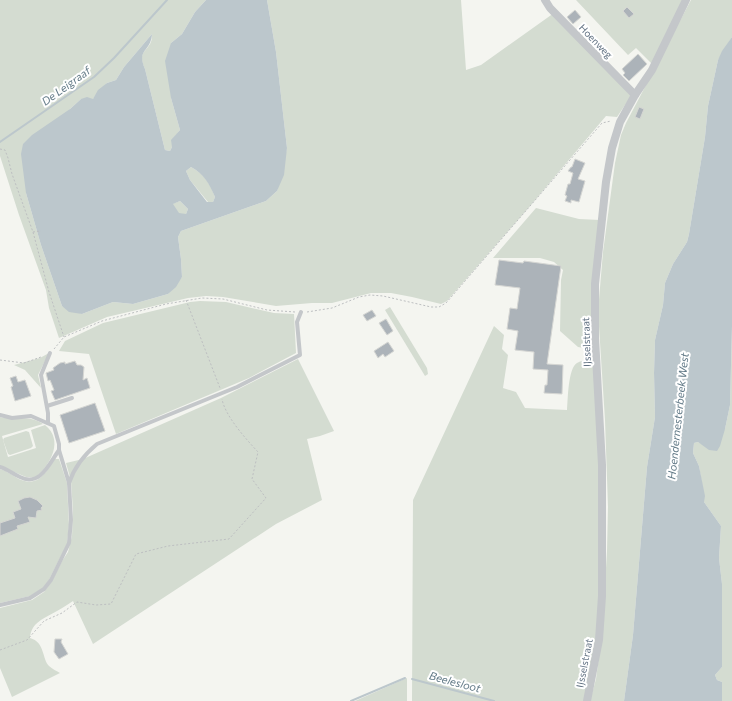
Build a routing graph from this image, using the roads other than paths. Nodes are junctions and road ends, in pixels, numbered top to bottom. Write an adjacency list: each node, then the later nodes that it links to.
1 (545, 0): 3 (street, Hoenweg)
2 (686, 0): 3 (street, IJsselstraat)
3 (635, 95): 14 (street, IJsselstraat)
4 (301, 312): 12 (lane)
5 (50, 353): 7 (lane)
6 (72, 398): 7 (lane)
7 (47, 406): 9 (lane)
8 (0, 415): 9 (lane)
9 (48, 423): 10 (lane)
10 (59, 450): 11 (lane); 12 (lane)
11 (0, 467)
12 (69, 483): 13 (lane)
13 (0, 605)
14 (587, 701)

